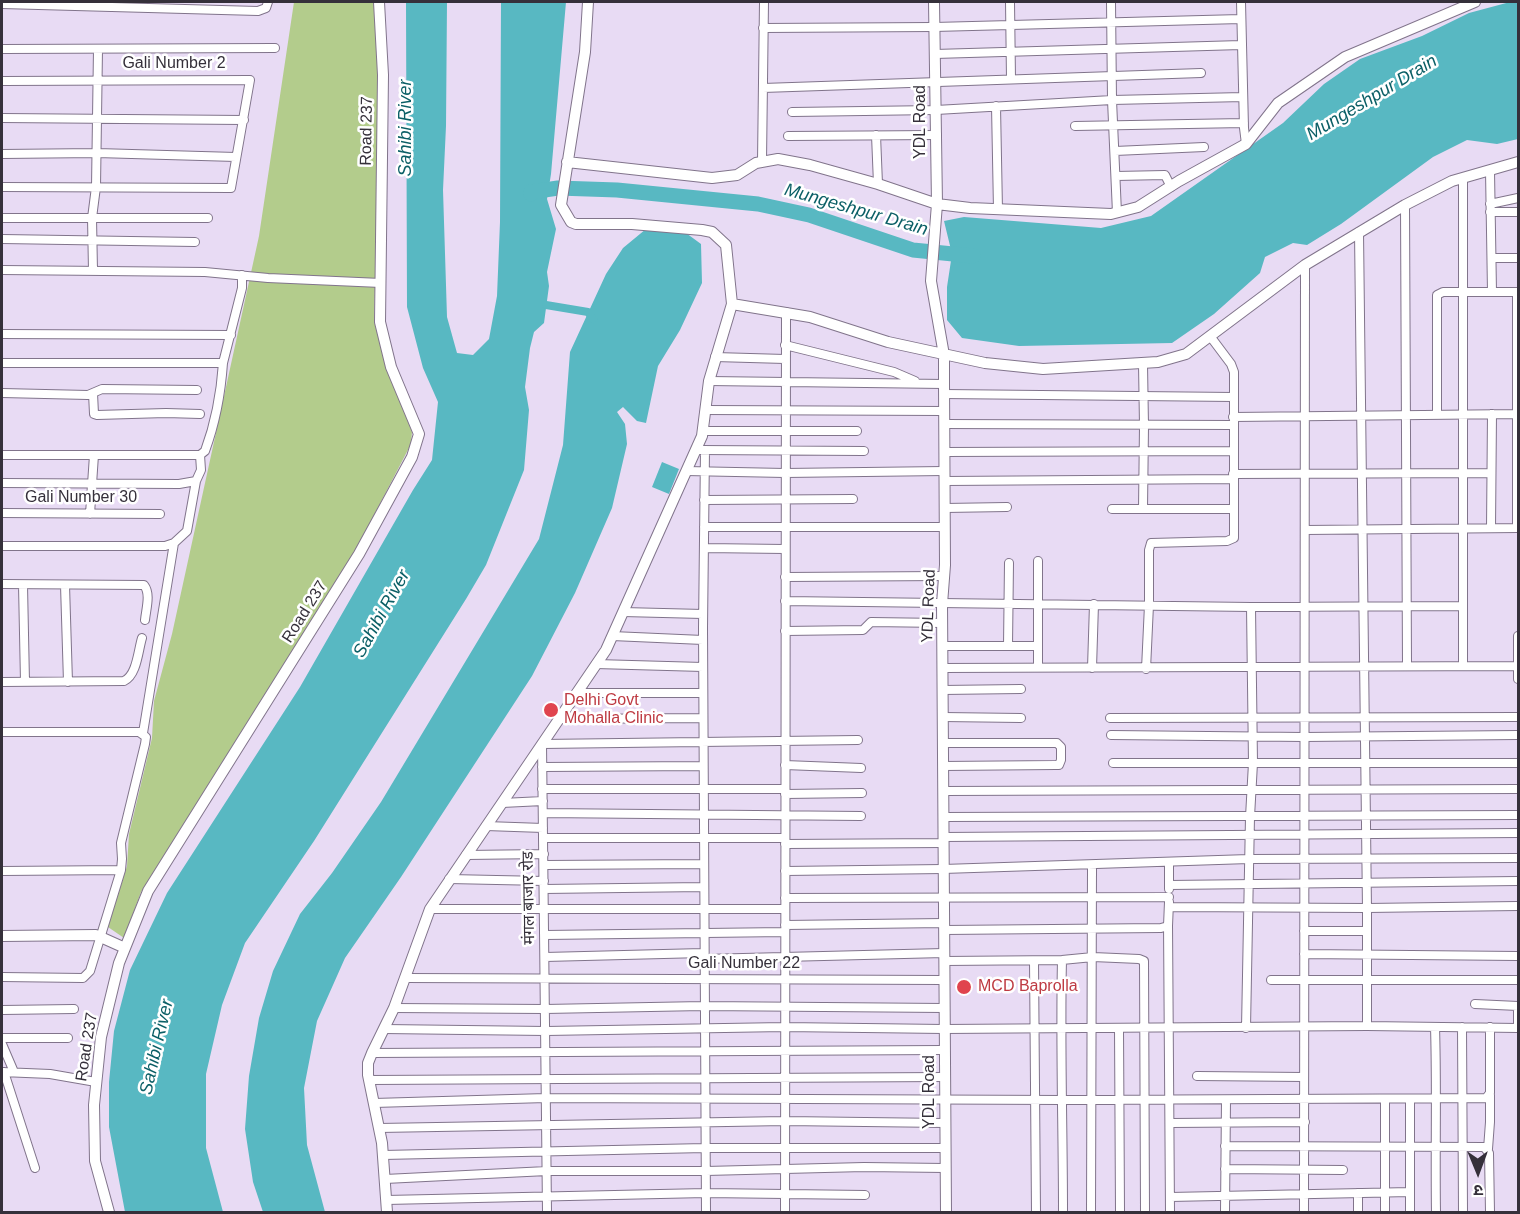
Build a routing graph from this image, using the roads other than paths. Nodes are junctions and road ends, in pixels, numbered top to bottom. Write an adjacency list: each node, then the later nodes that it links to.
1 (268, 2): 10 (street)
2 (379, 2): 82 (street, Road 237)
3 (588, 2): 53 (street)
4 (764, 2): 15 (street)
5 (934, 2): 14 (street, YDL Road)
6 (1010, 2): 13 (street)
7 (1111, 2): 12 (street)
8 (1241, 2): 11 (street)
9 (1475, 2): 46 (street)
10 (2, 4)
11 (1241, 20): 12 (street); 17 (street)
12 (1111, 23): 13 (street); 19 (street)
13 (1011, 25): 14 (street); 22 (street)
14 (934, 27): 15 (street); 24 (street, YDL Road)
15 (763, 28): 31 (street)
16 (2, 43): 20 (street)
17 (1241, 45): 19 (street); 32 (street)
18 (275, 48): 21 (street)
19 (1111, 48): 22 (street); 26 (street)
20 (2, 49): 21 (street); 23 (street)
21 (98, 49): 27 (street)
22 (1011, 51): 24 (street); 28 (street)
23 (2, 54)
24 (935, 54): 30 (street, YDL Road)
25 (1201, 73): 26 (street)
26 (1112, 75): 28 (street); 33 (street)
27 (98, 79): 29 (street, Gali Number 2); 38 (street); 39 (street, Gali Number 2)
28 (1011, 79): 30 (street)
29 (2, 81)
30 (936, 81): 31 (street); 35 (street, YDL Road)
31 (763, 88): 52 (street)
32 (1243, 97): 33 (street); 40 (street)
33 (1112, 99): 34 (street); 41 (street)
34 (996, 106): 35 (street); 66 (street)
35 (936, 110): 36 (street); 44 (street, YDL Road)
36 (792, 112)
37 (2, 118): 38 (street)
38 (98, 118): 39 (street); 49 (street)
39 (244, 120): 51 (street)
40 (1244, 123): 41 (street); 46 (street)
41 (1114, 125): 42 (street); 48 (street)
42 (1076, 126)
43 (876, 135): 44 (street); 45 (street); 58 (street)
44 (936, 135): 63 (street, YDL Road)
45 (788, 136)
46 (1246, 144): 61 (street)
47 (1204, 147): 48 (street)
48 (1115, 151): 56 (street)
49 (97, 153): 50 (street); 51 (street); 60 (street)
50 (2, 154)
51 (236, 157): 60 (street)
52 (762, 161): 53 (street); 58 (street)
53 (567, 162): 86 (street)
54 (1518, 162): 55 (street)
55 (1490, 171): 57 (street); 65 (street)
56 (1116, 176): 61 (street); 68 (street)
57 (1463, 178): 64 (street); 83 (street)
58 (878, 184): 63 (street)
59 (2, 187): 60 (street)
60 (96, 187): 70 (street)
61 (1171, 187): 68 (street)
62 (1518, 198): 65 (street)
63 (937, 204): 66 (street); 92 (street, YDL Road)
64 (1405, 205): 72 (street); 111 (street)
65 (1490, 208): 67 (street); 76 (street)
66 (998, 210): 68 (street)
67 (1518, 212)
68 (1117, 213)
69 (2, 218): 70 (street)
70 (92, 218): 71 (street); 74 (street)
71 (208, 218)
72 (1359, 231): 78 (street); 116 (street)
73 (2, 239): 74 (street)
74 (92, 240): 75 (street); 80 (street)
75 (195, 242)
76 (1492, 258): 77 (street); 84 (street)
77 (1518, 258)
78 (1305, 265): 90 (street); 115 (street)
79 (2, 270): 80 (street)
80 (93, 271): 81 (street)
81 (242, 275): 82 (street); 89 (street)
82 (381, 283): 327 (street, Road 237)
83 (1464, 292): 84 (street); 112 (street); 117 (street)
84 (1492, 292): 85 (street)
85 (1518, 292): 114 (street)
86 (732, 304): 87 (street); 93 (street)
87 (786, 312): 91 (street); 92 (street)
88 (2, 334): 89 (street)
89 (231, 335): 96 (street)
90 (1210, 336): 97 (street); 106 (street)
91 (785, 345): 94 (street); 100 (street)
92 (944, 355): 97 (street); 101 (street, YDL Road)
93 (715, 357): 94 (street); 98 (street)
94 (785, 359): 99 (street)
95 (2, 363): 96 (street)
96 (223, 363): 132 (street)
97 (1143, 364): 105 (street)
98 (708, 381): 99 (street); 107 (street)
99 (785, 382): 100 (street); 108 (street)
100 (918, 383): 101 (street)
101 (944, 389): 105 (street); 109 (street, YDL Road)
102 (197, 390): 104 (street)
103 (2, 393): 104 (street)
104 (93, 393): 110 (street)
105 (1144, 397): 106 (street); 120 (street)
106 (1234, 397): 118 (street)
107 (705, 410): 108 (street); 121 (street)
108 (785, 410): 109 (street); 122 (street)
109 (944, 411): 119 (street, YDL Road)
110 (200, 414)
111 (1406, 414): 112 (street); 116 (street); 136 (street)
112 (1437, 414): 117 (street)
113 (1492, 414): 114 (street); 117 (street); 138 (street)
114 (1518, 414): 162 (street)
115 (1305, 415): 116 (street); 118 (street); 139 (street)
116 (1361, 415): 140 (street)
117 (1464, 415): 137 (street)
118 (1233, 421): 120 (street); 128 (street)
119 (944, 424): 120 (street); 129 (street, YDL Road)
120 (1144, 426): 127 (street)
121 (702, 431): 122 (street); 124 (street)
122 (785, 431): 123 (street); 125 (street)
123 (857, 431)
124 (700, 450): 125 (street); 133 (street); 134 (street)
125 (785, 451): 126 (street); 135 (street)
126 (864, 451)
127 (1144, 451): 128 (street); 129 (street); 143 (street)
128 (1233, 451): 142 (street)
129 (944, 452): 141 (street, YDL Road)
130 (2, 455): 131 (street)
131 (94, 455): 132 (street); 146 (street)
132 (200, 455): 144 (street)
133 (686, 471): 134 (street); 189 (street)
134 (704, 471): 135 (street); 148 (street)
135 (785, 473): 141 (street); 149 (street)
136 (1406, 473): 137 (street); 140 (street); 166 (street)
137 (1464, 473): 138 (street); 163 (street)
138 (1491, 473): 161 (street)
139 (1305, 474): 140 (street); 142 (street); 164 (street)
140 (1362, 474): 165 (street)
141 (944, 476): 143 (street); 151 (street, YDL Road)
142 (1233, 477): 143 (street); 154 (street)
143 (1144, 480): 153 (street)
144 (196, 481): 146 (street); 167 (street)
145 (2, 483): 146 (street)
146 (91, 484): 156 (street)
147 (853, 499): 149 (street)
148 (704, 500): 149 (street); 159 (street)
149 (785, 500): 158 (street)
150 (1007, 507): 151 (street)
151 (945, 508): 160 (street, YDL Road)
152 (1112, 509): 153 (street)
153 (1143, 509): 154 (street)
154 (1233, 509): 183 (street)
155 (2, 513): 156 (street, Gali Number 30)
156 (90, 513): 157 (street, Gali Number 30)
157 (160, 514)
158 (785, 526): 159 (street); 160 (street); 170 (street)
159 (704, 527): 169 (street)
160 (945, 527): 173 (street, YDL Road)
161 (1491, 528): 162 (street); 163 (street)
162 (1518, 528)
163 (1463, 529): 166 (street); 185 (street)
164 (1305, 530): 165 (street); 187 (street)
165 (1362, 530): 166 (street); 188 (street)
166 (1407, 530): 184 (street)
167 (174, 543): 168 (street); 231 (street)
168 (2, 546)
169 (704, 548): 170 (street); 190 (street)
170 (785, 549): 174 (street)
171 (1038, 561): 181 (street)
172 (1010, 563): 180 (street)
173 (944, 576): 174 (street); 179 (street, YDL Road)
174 (785, 577): 178 (street)
175 (2, 584): 176 (street)
176 (22, 585): 177 (street); 215 (street)
177 (65, 585): 191 (street); 216 (street)
178 (785, 601): 179 (street); 193 (street)
179 (942, 604): 180 (street); 192 (street, YDL Road)
180 (1009, 604): 181 (street); 199 (street)
181 (1038, 604): 182 (street); 200 (street)
182 (1094, 604): 183 (street); 211 (street)
183 (1149, 605): 186 (street); 212 (street)
184 (1407, 606): 185 (street); 188 (street); 204 (street)
185 (1463, 606): 205 (street)
186 (1251, 607): 187 (street); 209 (street)
187 (1305, 607): 188 (street); 202 (street)
188 (1363, 607): 203 (street)
189 (623, 612): 190 (street); 194 (street)
190 (703, 614): 197 (street)
191 (145, 620)
192 (942, 623): 193 (street); 198 (street, YDL Road)
193 (785, 631): 239 (street)
194 (612, 636): 197 (street); 201 (street)
195 (1518, 636): 206 (street)
196 (142, 638): 216 (street)
197 (703, 640): 207 (street)
198 (942, 646): 199 (street); 210 (street, YDL Road)
199 (1008, 646): 200 (street)
200 (1038, 646): 208 (street)
201 (596, 664): 207 (street); 219 (street)
202 (1305, 666): 203 (street); 209 (street); 228 (street)
203 (1364, 666): 204 (street); 222 (street)
204 (1407, 666): 205 (street)
205 (1463, 666): 206 (street)
206 (1518, 666): 213 (street)
207 (703, 667): 220 (street)
208 (1038, 667): 210 (street); 211 (street)
209 (1252, 667): 212 (street); 227 (street)
210 (942, 668): 217 (street, YDL Road)
211 (1092, 668): 212 (street)
212 (1146, 669)
213 (1518, 679)
214 (2, 682): 215 (street)
215 (25, 682): 216 (street)
216 (68, 682)
217 (942, 690): 218 (street); 221 (street, YDL Road)
218 (1021, 690)
219 (576, 693): 220 (street); 229 (street)
220 (703, 693): 224 (street)
221 (943, 717): 225 (street); 240 (street, YDL Road)
222 (1364, 717): 223 (street); 228 (street); 235 (street)
223 (1518, 717)
224 (703, 718): 229 (street); 238 (street)
225 (1021, 718)
226 (1110, 718): 227 (street)
227 (1253, 718): 228 (street); 234 (street)
228 (1304, 718): 236 (street)
229 (559, 719): 241 (street)
230 (2, 732): 231 (street)
231 (143, 733): 293 (street)
232 (1111, 735): 234 (street)
233 (1518, 735): 235 (street)
234 (1252, 736): 236 (street); 243 (street)
235 (1364, 736): 236 (street); 245 (street)
236 (1304, 737): 244 (street)
237 (858, 740): 239 (street)
238 (703, 741): 239 (street); 241 (street); 248 (street)
239 (785, 741): 247 (street)
240 (943, 743): 249 (street, YDL Road); 249 (street)
241 (542, 744): 250 (street, मंगल बाजार रोड); 262 (street)
242 (1113, 763): 243 (street)
243 (1253, 763): 244 (street); 255 (street)
244 (1304, 763): 245 (street); 256 (street)
245 (1365, 763): 246 (street); 257 (street)
246 (1518, 763)
247 (785, 765): 251 (street); 258 (street)
248 (703, 766): 250 (street); 253 (street)
249 (943, 766): 259 (street, YDL Road)
250 (542, 767): 252 (street, मंगल बाजार रोड)
251 (861, 768)
252 (542, 789): 253 (street); 261 (street, मंगल बाजार रोड)
253 (703, 789): 258 (street); 264 (street)
254 (1518, 789): 257 (street)
255 (1252, 790): 256 (street); 259 (street); 270 (street)
256 (1304, 790): 257 (street); 271 (street)
257 (1365, 790): 268 (street)
258 (785, 791): 260 (street); 265 (street)
259 (943, 791): 269 (street, YDL Road)
260 (862, 793)
261 (543, 801): 262 (street); 263 (street, मंगल बाजार रोड)
262 (502, 803): 272 (street)
263 (543, 813): 264 (street); 273 (street, मंगल बाजार रोड)
264 (703, 814): 265 (street); 279 (street)
265 (785, 815): 267 (street); 281 (street)
266 (1518, 815): 268 (street)
267 (861, 816)
268 (1365, 816): 271 (street); 275 (street)
269 (943, 817): 270 (street); 280 (street, YDL Road)
270 (1250, 817): 271 (street); 277 (street)
271 (1304, 817): 274 (street)
272 (486, 826): 273 (street); 283 (street)
273 (543, 828): 278 (street, मंगल बाजार रोड)
274 (1304, 833): 275 (street); 277 (street); 287 (street)
275 (1365, 833): 276 (street); 284 (street)
276 (1518, 833)
277 (1249, 834): 280 (street); 286 (street)
278 (543, 838): 279 (street); 282 (street, मंगल बाजार रोड)
279 (703, 839): 281 (street); 289 (street)
280 (943, 840): 281 (street); 292 (street, YDL Road)
281 (785, 841): 295 (street)
282 (544, 854): 283 (street); 290 (street, मंगल बाजार रोड)
283 (466, 855): 296 (street)
284 (1366, 858): 285 (street); 287 (street); 300 (street)
285 (1518, 858)
286 (1249, 859): 287 (street); 288 (street); 299 (street)
287 (1304, 859): 298 (street)
288 (1169, 862): 291 (street); 302 (street)
289 (703, 864): 290 (street); 303 (street)
290 (544, 865): 301 (street, मंगल बाजार रोड)
291 (1092, 865): 292 (street); 305 (street)
292 (943, 869): 295 (street); 304 (street, YDL Road)
293 (121, 870): 294 (street); 326 (street)
294 (2, 871)
295 (785, 871): 307 (street)
296 (449, 879): 301 (street); 314 (street)
297 (1518, 881): 300 (street)
298 (1304, 882): 299 (street); 300 (street); 311 (street)
299 (1250, 883): 302 (street); 310 (street)
300 (1366, 883): 313 (street)
301 (544, 885): 303 (street); 316 (street, मंगल बाजार रोड)
302 (1169, 885): 306 (street)
303 (703, 887): 312 (street)
304 (943, 897): 305 (street); 307 (street); 318 (street, YDL Road)
305 (1091, 897): 306 (street); 320 (street)
306 (1169, 897): 309 (street)
307 (784, 898): 315 (street)
308 (1518, 906): 313 (street)
309 (1169, 907): 310 (street); 317 (street)
310 (1249, 907): 311 (street); 368 (street)
311 (1305, 907): 313 (street); 321 (street)
312 (703, 908): 315 (street); 316 (street); 323 (street)
313 (1367, 908): 322 (street)
314 (430, 909): 316 (street); 339 (street)
315 (785, 909): 319 (street)
316 (544, 910): 324 (street, मंगल बाजार रोड)
317 (1168, 923): 320 (street); 367 (street)
318 (944, 927): 319 (street); 320 (street); 333 (street, YDL Road)
319 (785, 928): 323 (street); 335 (street)
320 (1092, 928): 334 (street)
321 (1305, 931): 322 (street); 328 (street)
322 (1367, 931): 329 (street)
323 (703, 932): 324 (street); 330 (street)
324 (545, 935): 332 (street, मंगल बाजार रोड)
325 (2, 936): 326 (street)
326 (100, 936): 327 (street); 338 (street)
327 (125, 948): 393 (street, Road 237)
328 (1304, 954): 329 (street); 342 (street)
329 (1367, 955): 331 (street); 346 (street)
330 (703, 956): 332 (street); 335 (street); 340 (street)
331 (1518, 956)
332 (545, 957): 343 (street, मंगल बाजार रोड)
333 (944, 957): 335 (street); 337 (street); 344 (street, YDL Road)
334 (1093, 957): 336 (street); 366 (street); 374 (street)
335 (785, 958): 341 (street)
336 (1062, 960): 337 (street); 373 (street)
337 (1034, 961): 372 (street)
338 (2, 977)
339 (406, 978): 343 (street, Gali Number 22); 352 (street)
340 (704, 979): 341 (street, Gali Number 22); 343 (street, Gali Number 22); 349 (street)
341 (784, 979): 344 (street, Gali Number 22); 351 (street)
342 (1304, 979): 345 (street); 346 (street); 358 (street)
343 (545, 980): 355 (street, मंगल बाजार रोड)
344 (944, 980): 353 (street, YDL Road)
345 (1271, 980)
346 (1366, 980): 347 (street); 359 (street)
347 (1518, 980)
348 (1475, 1004): 350 (street)
349 (704, 1005): 351 (street); 355 (street); 363 (street)
350 (1518, 1005)
351 (784, 1007): 353 (street); 364 (street)
352 (394, 1008): 355 (street); 370 (street)
353 (944, 1008): 371 (street, YDL Road)
354 (74, 1009): 356 (street)
355 (545, 1009): 375 (street, मंगल बाजार रोड)
356 (2, 1010)
357 (1518, 1011): 369 (street)
358 (1304, 1026): 359 (street); 368 (street); 390 (street)
359 (1366, 1026): 360 (street)
360 (1435, 1027): 361 (street); 398 (street)
361 (1462, 1027): 362 (street); 399 (street)
362 (1490, 1027): 369 (street); 394 (street)
363 (704, 1028): 364 (street); 375 (street); 379 (street)
364 (784, 1028): 371 (street); 380 (street)
365 (1119, 1028): 366 (street); 374 (street); 406 (street)
366 (1145, 1028): 367 (street); 407 (street)
367 (1170, 1028): 368 (street); 408 (street)
368 (1246, 1028)
369 (1518, 1028)
370 (384, 1029): 375 (street); 382 (street)
371 (944, 1029): 372 (street); 381 (street, YDL Road)
372 (1036, 1029): 373 (street); 404 (street)
373 (1061, 1029): 374 (street); 412 (street)
374 (1090, 1029): 405 (street)
375 (546, 1031): 383 (street, मंगल बाजार रोड)
376 (2, 1038): 377 (street)
377 (68, 1038)
378 (2, 1044): 385 (street)
379 (704, 1050): 380 (street); 383 (street); 387 (street)
380 (784, 1050): 381 (street); 388 (street)
381 (944, 1050): 389 (street, YDL Road)
382 (372, 1053): 383 (street); 392 (street)
383 (546, 1053): 391 (street, मंगल बाजार रोड)
384 (3, 1072): 385 (street); 411 (street)
385 (14, 1072): 393 (street)
386 (1197, 1076): 390 (street)
387 (704, 1077): 388 (street); 391 (street); 396 (street)
388 (785, 1077): 389 (street); 403 (street)
389 (945, 1077): 400 (street, YDL Road)
390 (1304, 1077): 401 (street)
391 (546, 1079): 392 (street); 395 (street, मंगल बाजार रोड)
392 (369, 1080): 413 (street)
393 (96, 1082): 454 (street, Road 237)
394 (1490, 1095): 399 (street); 431 (street)
395 (546, 1098): 396 (street); 413 (street); 420 (street, मंगल बाजार रोड)
396 (705, 1098): 403 (street); 415 (street)
397 (1410, 1098): 398 (street); 402 (street); 426 (street)
398 (1437, 1098): 399 (street); 427 (street)
399 (1462, 1098): 422 (street)
400 (945, 1099): 403 (street); 404 (street); 418 (street, YDL Road)
401 (1305, 1099): 402 (street); 409 (street); 417 (street)
402 (1384, 1099): 425 (street)
403 (785, 1100): 414 (street)
404 (1035, 1100): 412 (street); 460 (street)
405 (1091, 1100): 406 (street); 412 (street); 462 (street)
406 (1120, 1100): 407 (street); 463 (street)
407 (1144, 1100): 408 (street); 464 (street)
408 (1171, 1100): 409 (street); 419 (street)
409 (1226, 1100): 416 (street)
410 (2, 1101): 411 (street)
411 (13, 1101): 434 (street)
412 (1063, 1101): 461 (street)
413 (374, 1103): 421 (street)
414 (785, 1121): 415 (street); 418 (street); 429 (street)
415 (705, 1122): 420 (street); 428 (street)
416 (1226, 1122): 417 (street); 419 (street); 423 (street)
417 (1305, 1122): 424 (street)
418 (945, 1123): 430 (street, YDL Road)
419 (1171, 1123): 452 (street)
420 (546, 1125): 421 (street); 432 (street, मंगल बाजार रोड)
421 (379, 1128): 433 (street)
422 (1462, 1145): 427 (street); 431 (street); 472 (street)
423 (1225, 1146): 424 (street); 437 (street)
424 (1305, 1146): 425 (street); 438 (street)
425 (1385, 1146): 426 (street); 446 (street)
426 (1410, 1146): 427 (street); 444 (street)
427 (1435, 1146): 471 (street)
428 (705, 1148): 429 (street); 432 (street); 441 (street)
429 (785, 1148): 430 (street); 436 (street)
430 (945, 1148): 435 (street, YDL Road)
431 (1488, 1149): 473 (street)
432 (547, 1150): 433 (street); 440 (street, मंगल बाजार रोड)
433 (383, 1155): 442 (street)
434 (35, 1168)
435 (945, 1168): 436 (street); 459 (street, YDL Road)
436 (785, 1169): 441 (street); 447 (street)
437 (1225, 1169): 438 (street); 450 (street)
438 (1304, 1170): 439 (street); 448 (street)
439 (1343, 1170)
440 (547, 1171): 441 (street); 442 (street); 451 (street, मंगल बाजार रोड)
441 (706, 1171): 443 (street)
442 (385, 1179): 453 (street)
443 (706, 1192): 447 (street); 451 (street); 457 (street)
444 (1410, 1192): 446 (street); 470 (street)
445 (1358, 1193): 446 (street); 448 (street); 468 (street)
446 (1385, 1193): 469 (street)
447 (785, 1194): 449 (street); 458 (street)
448 (1304, 1194): 450 (street); 467 (street)
449 (865, 1195)
450 (1225, 1195): 452 (street); 466 (street)
451 (547, 1196): 453 (street); 456 (street, मंगल बाजार रोड)
452 (1170, 1197): 465 (street)
453 (386, 1200): 455 (street)
454 (109, 1212)
455 (387, 1212)
456 (547, 1212)
457 (706, 1212)
458 (785, 1212)
459 (946, 1212)
460 (1036, 1212)
461 (1064, 1212)
462 (1091, 1212)
463 (1120, 1212)
464 (1145, 1212)
465 (1170, 1212)
466 (1225, 1212)
467 (1304, 1212)
468 (1358, 1212)
469 (1385, 1212)
470 (1410, 1212)
471 (1436, 1212)
472 (1463, 1212)
473 (1490, 1212)

